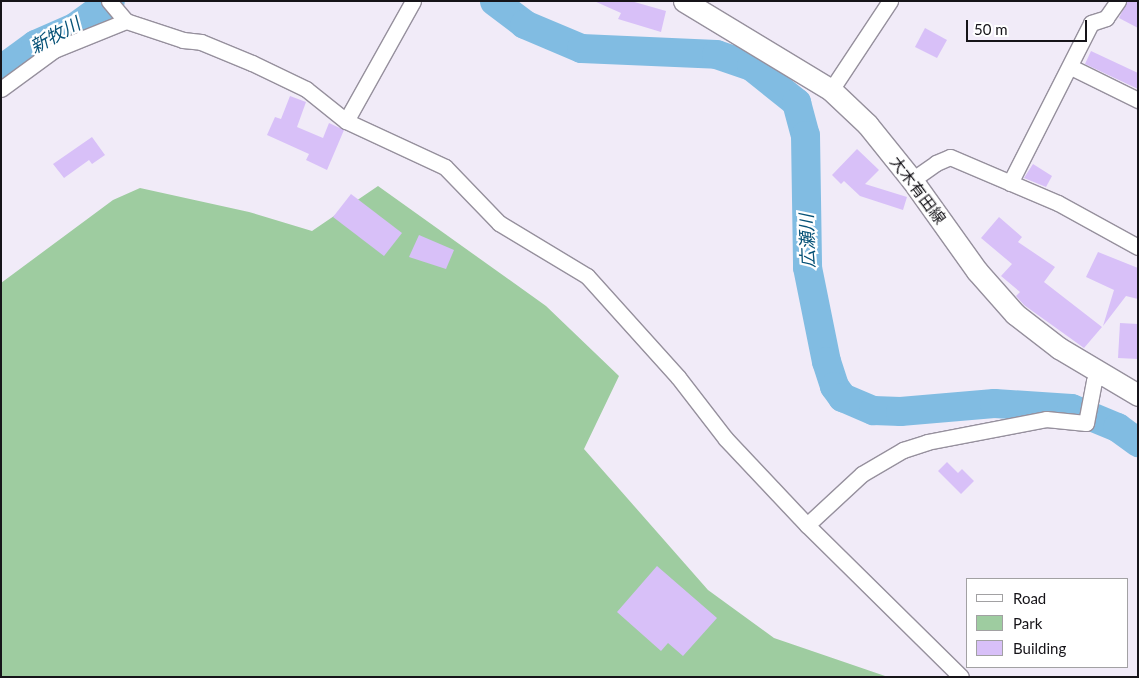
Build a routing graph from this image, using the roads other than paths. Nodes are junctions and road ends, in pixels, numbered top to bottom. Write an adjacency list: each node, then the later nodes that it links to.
1 (109, 1): 6 (street)
2 (413, 1): 11 (street)
3 (684, 1): 9 (main road, 大木有田線)
4 (890, 1): 9 (street)
5 (1118, 1): 7 (street)
6 (126, 21): 8 (street); 11 (street)
7 (1071, 67): 10 (street); 13 (street)
8 (1, 89)
9 (831, 90): 12 (main road, 大木有田線)
10 (1138, 100)
11 (346, 122): 17 (street)
12 (912, 180): 13 (street); 15 (main road, 大木有田線)
13 (1010, 183): 14 (street)
14 (1138, 247)
15 (1098, 378): 16 (main road, 大木有田線); 17 (street)
16 (1135, 388)
17 (807, 525): 18 (street)
18 (961, 677)

